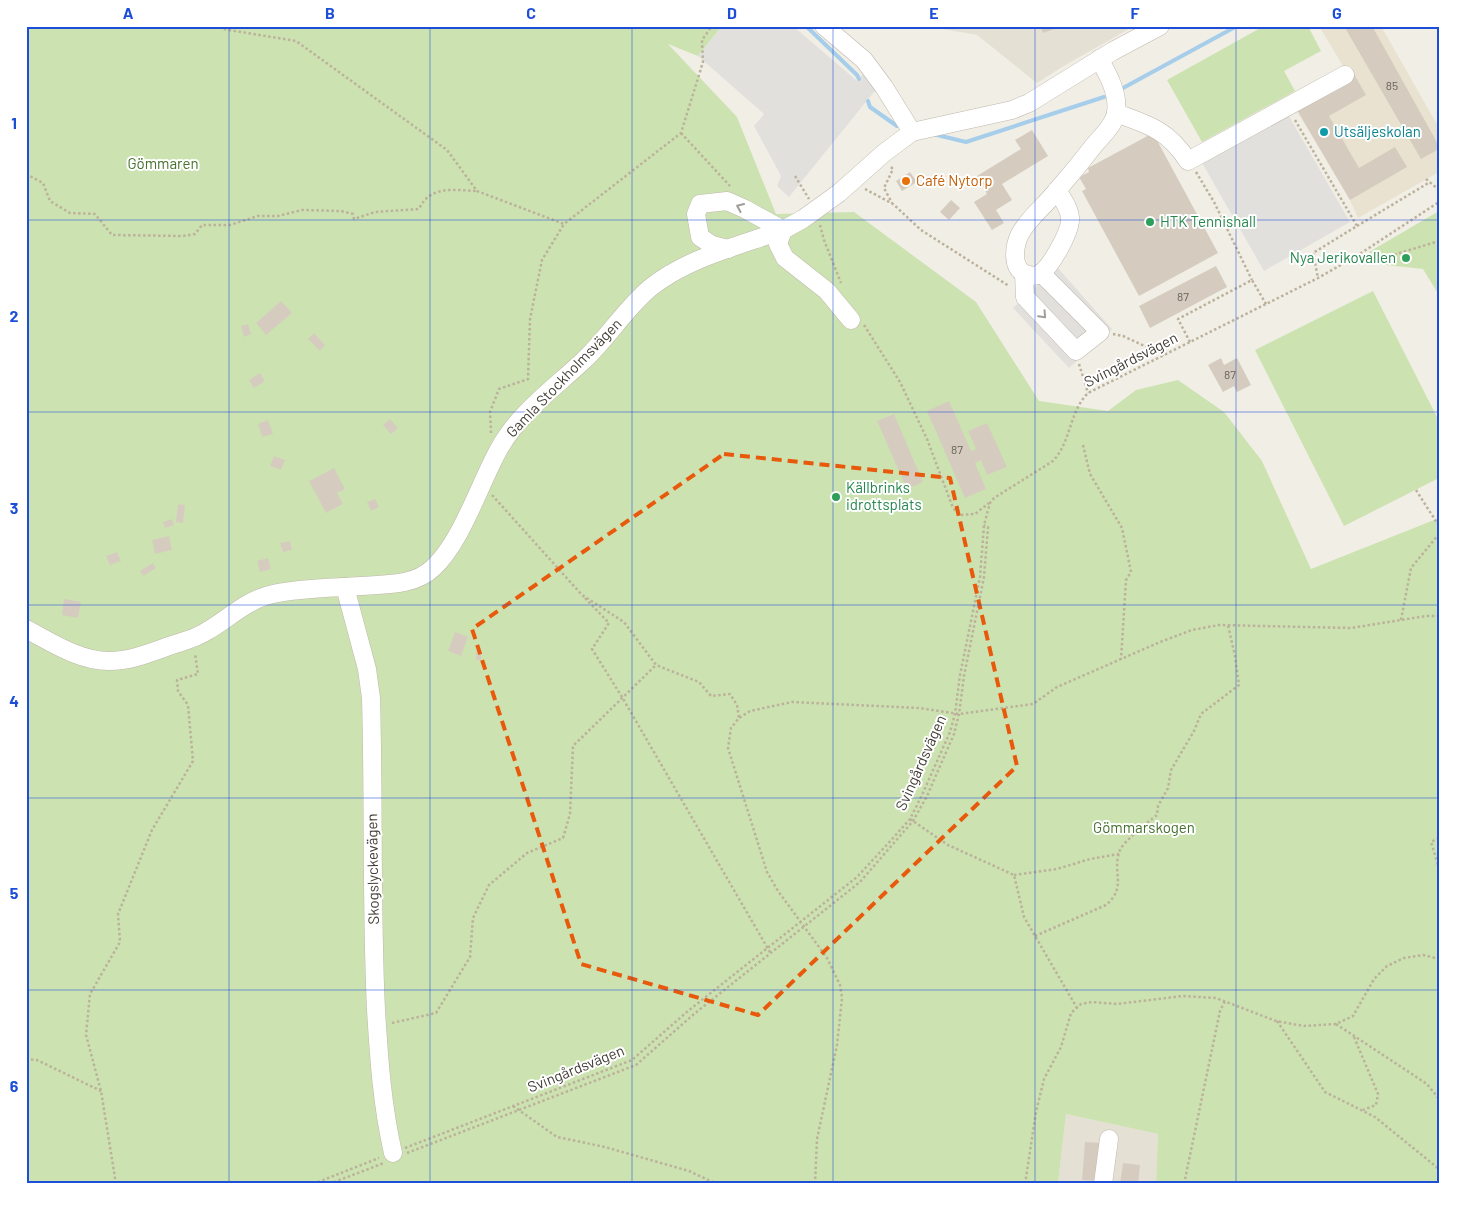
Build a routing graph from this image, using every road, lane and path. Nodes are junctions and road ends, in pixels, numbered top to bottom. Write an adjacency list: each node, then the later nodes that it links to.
1 (220, 26): 20 (path)
2 (712, 26): 10 (path)
3 (824, 26): 9 (street)
4 (1157, 27): 5 (street, Gamla Stockholmsvägen)
5 (1099, 59): 8 (street); 9 (street, Gamla Stockholmsvägen)
6 (1345, 75): 7 (street)
7 (1287, 107): 12 (street); 26 (path)
8 (1116, 113): 12 (street); 18 (street)
9 (912, 132): 11 (street, Gamla Stockholmsvägen)
10 (681, 133): 23 (path); 25 (path)
11 (882, 154): 16 (street, Gamla Stockholmsvägen); 22 (path)
12 (1188, 161): 33 (path)
13 (26, 174): 20 (path)
14 (795, 176): 24 (path)
15 (1426, 179): 17 (path)
16 (851, 182): 22 (path); 24 (street, Gamla Stockholmsvägen)
17 (1430, 182): 19 (path); 26 (path)
18 (1057, 190): 31 (street); 31 (street)
19 (1439, 190)
20 (477, 191): 25 (path)
21 (1439, 202): 30 (path, Svingårdsvägen)
22 (893, 204): 35 (path)
23 (737, 206): 27 (street, one-way to 23); 29 (street)
24 (818, 208): 27 (street, Gamla Stockholmsvägen); 34 (path)
25 (564, 224): 43 (path)
26 (1358, 226): 32 (path)
27 (783, 230): 29 (street, Gamla Stockholmsvägen); 37 (street)
28 (1439, 241): 30 (path)
29 (728, 249): 45 (street, Gamla Stockholmsvägen)
30 (1355, 257): 32 (path, Svingårdsvägen)
31 (1032, 274): 35 (street); 38 (street)
32 (1318, 278): 36 (path, Svingårdsvägen)
33 (1252, 280): 36 (path); 39 (path)
34 (844, 292)
35 (1025, 297): 40 (street, one-way to 40)
36 (1266, 304): 39 (path, Svingårdsvägen)
37 (857, 322): 47 (path)
38 (1100, 332): 40 (street); 41 (path)
39 (1190, 342): 41 (path, Svingårdsvägen)
40 (1076, 351): 42 (path)
41 (1164, 355): 42 (path, Svingårdsvägen)
42 (1088, 393): 47 (path, Svingårdsvägen)
43 (491, 436)
44 (1084, 445): 58 (path)
45 (482, 484): 51 (street, Gamla Stockholmsvägen); 52 (path)
46 (1416, 490): 49 (path)
47 (990, 502): 48 (path, Svingårdsvägen)
48 (984, 525): 61 (path, Svingårdsvägen); 62 (path)
49 (1439, 526)
50 (1439, 534): 54 (path)
51 (345, 587): 57 (street, Gamla Stockholmsvägen); 80 (street, Skogslyckevägen)
52 (582, 595): 59 (path); 60 (path)
53 (1439, 616): 54 (path)
54 (1401, 620): 55 (path)
55 (1228, 626): 58 (path); 67 (path)
56 (26, 629): 57 (street, Gamla Stockholmsvägen)
57 (193, 638): 83 (path)
58 (1121, 659): 62 (path)
59 (656, 665): 60 (path); 63 (path)
60 (622, 698): 73 (path); 80 (path)
61 (955, 714): 62 (path); 63 (path); 64 (path, Svingårdsvägen)
62 (959, 714): 65 (path)
63 (739, 718): 70 (path)
64 (910, 819): 65 (path); 70 (path, Svingårdsvägen)
65 (913, 821): 69 (path); 71 (path)
66 (1439, 838): 68 (path)
67 (1119, 854): 69 (path); 72 (path)
68 (1439, 868)
69 (1014, 875): 72 (path)
70 (801, 922): 71 (path); 73 (path, Svingårdsvägen)
71 (804, 927): 74 (path); 95 (path)
72 (1035, 936): 77 (path)
73 (768, 949): 74 (path); 85 (path, Svingårdsvägen)
74 (771, 954): 87 (path)
75 (1439, 959): 79 (path)
76 (1225, 1001): 77 (path); 78 (path); 98 (path)
77 (1077, 1008): 96 (path)
78 (1276, 1021): 79 (path); 86 (path)
79 (1336, 1024): 81 (path)
80 (377, 1026): 89 (street, Skogslyckevägen)
81 (1353, 1035): 84 (path); 86 (path)
82 (26, 1059): 83 (path)
83 (101, 1091): 91 (path)
84 (1439, 1100)
85 (512, 1106): 87 (path); 89 (path, Svingårdsvägen)
86 (1362, 1110): 90 (path)
87 (518, 1111): 89 (path); 94 (path)
88 (1109, 1139): 97 (street)
89 (395, 1156): 92 (path, Svingårdsvägen); 93 (path)
90 (1439, 1169)
91 (116, 1184)
92 (313, 1184)
93 (329, 1184)
94 (717, 1184)
95 (815, 1184)
96 (1025, 1184)
97 (1103, 1184)
98 (1184, 1184)

